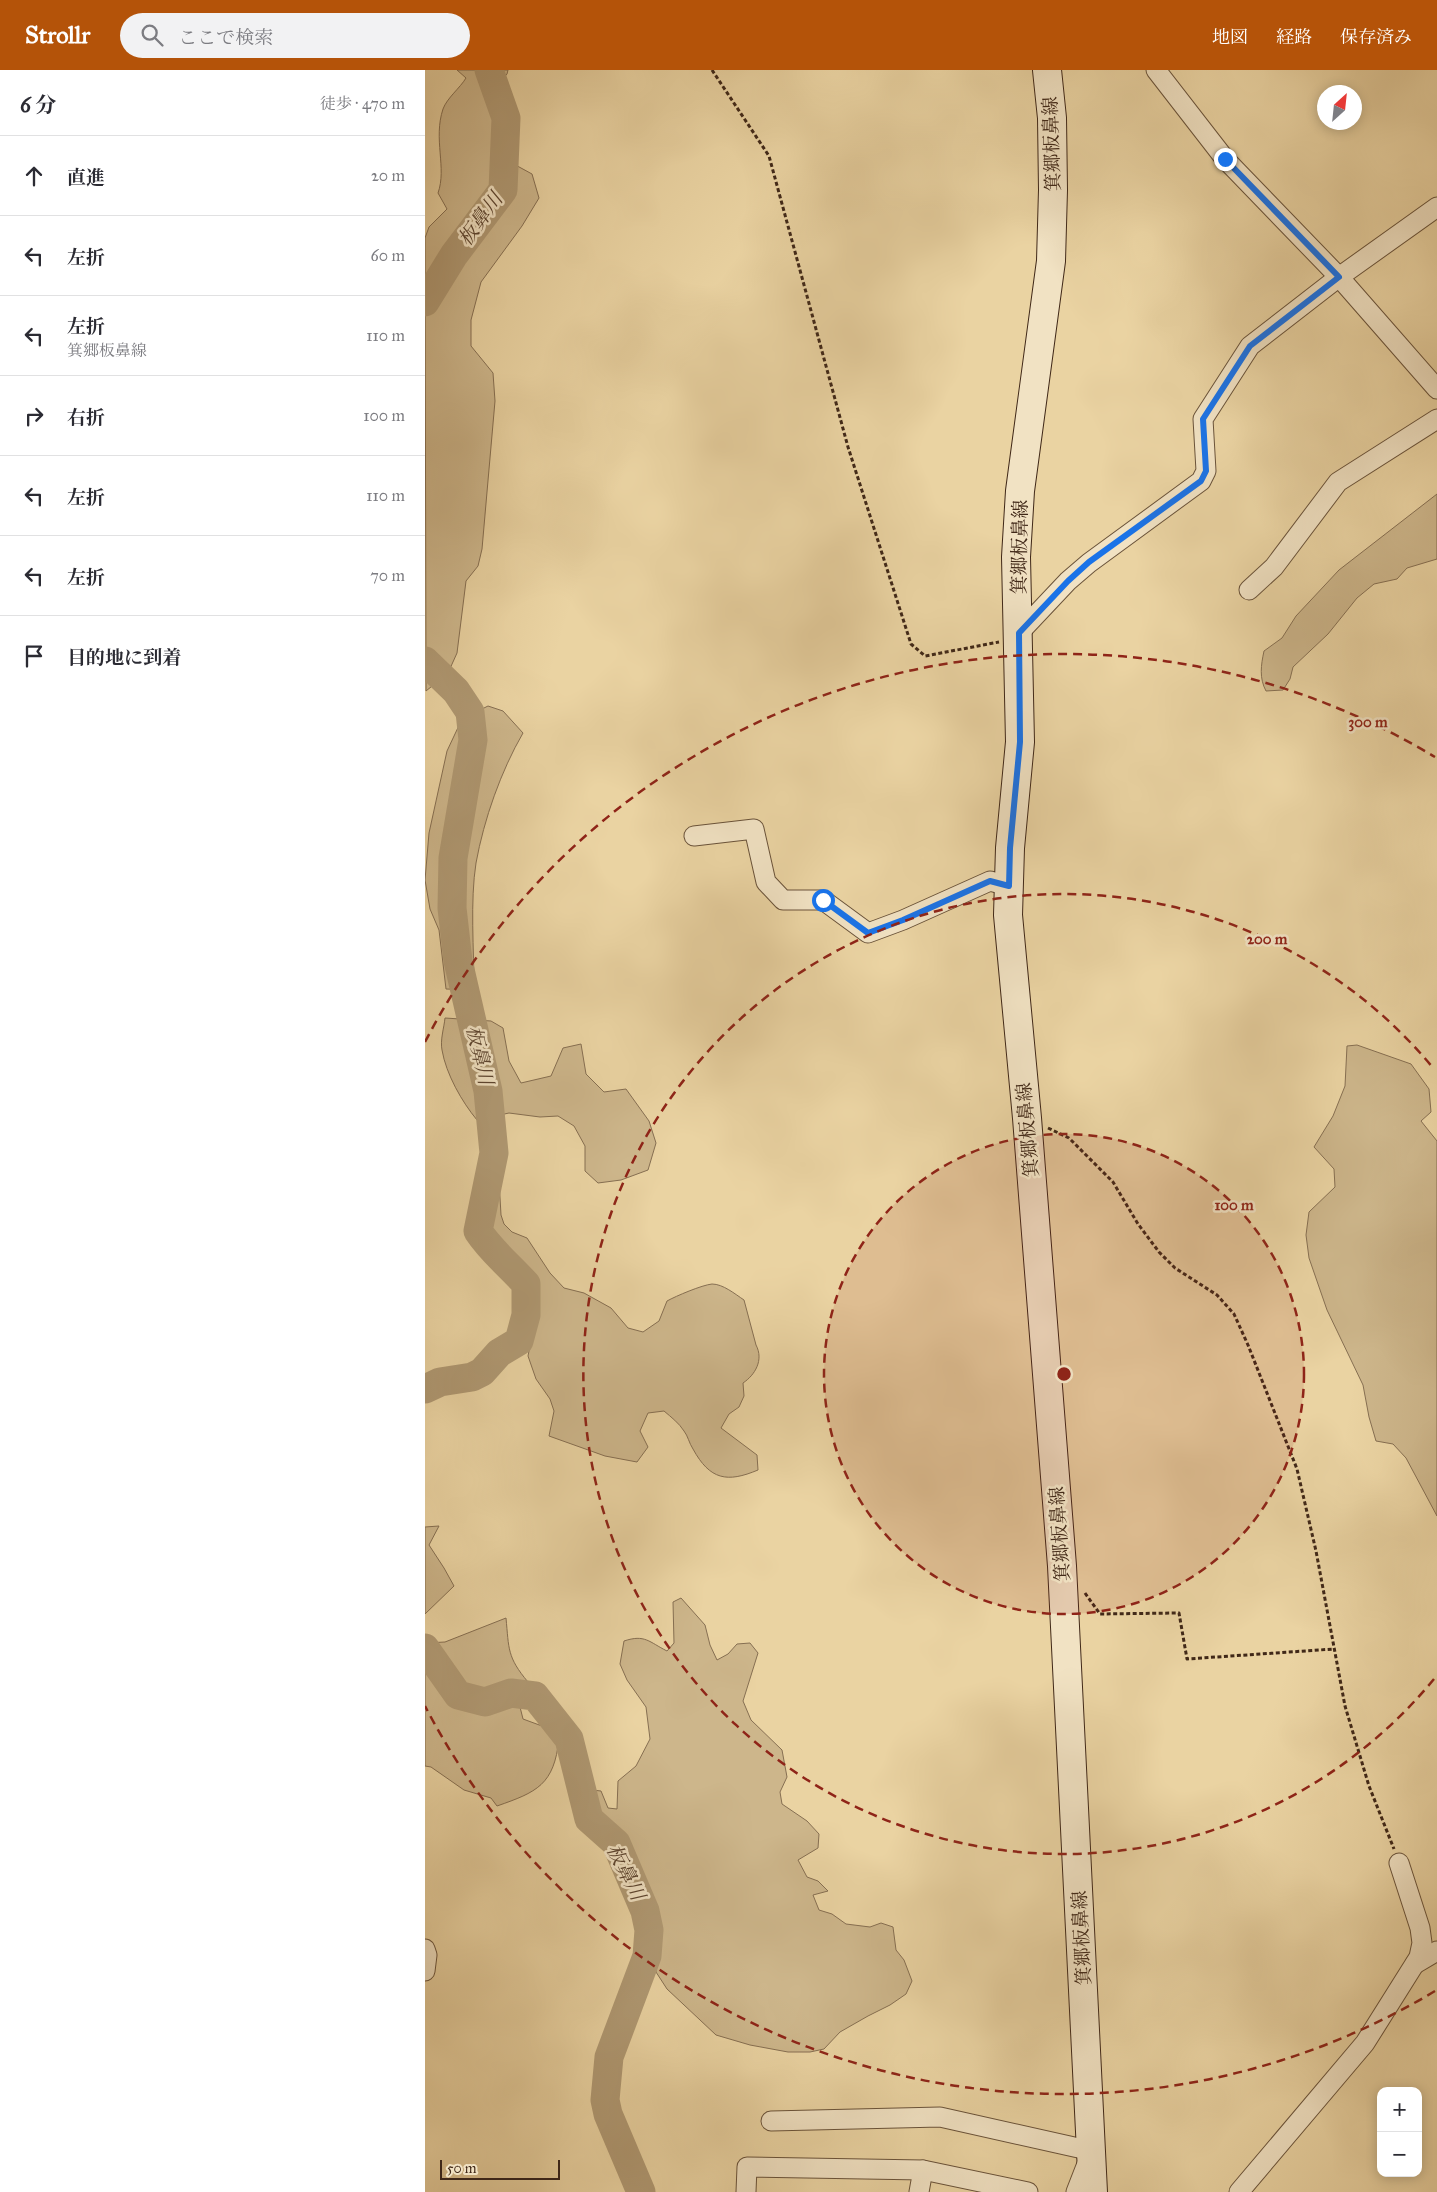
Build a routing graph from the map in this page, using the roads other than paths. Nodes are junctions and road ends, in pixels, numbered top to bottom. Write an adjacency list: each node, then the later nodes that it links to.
1 (1047, 70): 8 (main road, 箕郷板鼻線)
2 (1156, 70): 4 (street)
3 (1437, 207): 4 (street)
4 (1339, 277): 5 (street); 8 (street)
5 (1437, 390)
6 (1437, 419): 7 (street)
7 (1249, 590)
8 (1019, 636): 10 (main road, 箕郷板鼻線)
9 (694, 836): 10 (street)
10 (1009, 886): 17 (main road, 箕郷板鼻線)
11 (1399, 1863): 14 (street)
12 (425, 1949): 15 (street)
13 (1437, 1951): 14 (street)
14 (1415, 1964): 24 (street)
15 (425, 1971)
16 (771, 2121): 17 (street)
17 (1092, 2151): 22 (street); 23 (main road, 箕郷板鼻線)
18 (923, 2170): 19 (street); 20 (street); 21 (street)
19 (746, 2192)
20 (919, 2192)
21 (1028, 2192)
22 (1076, 2192)
23 (1093, 2192)
24 (1239, 2192)

